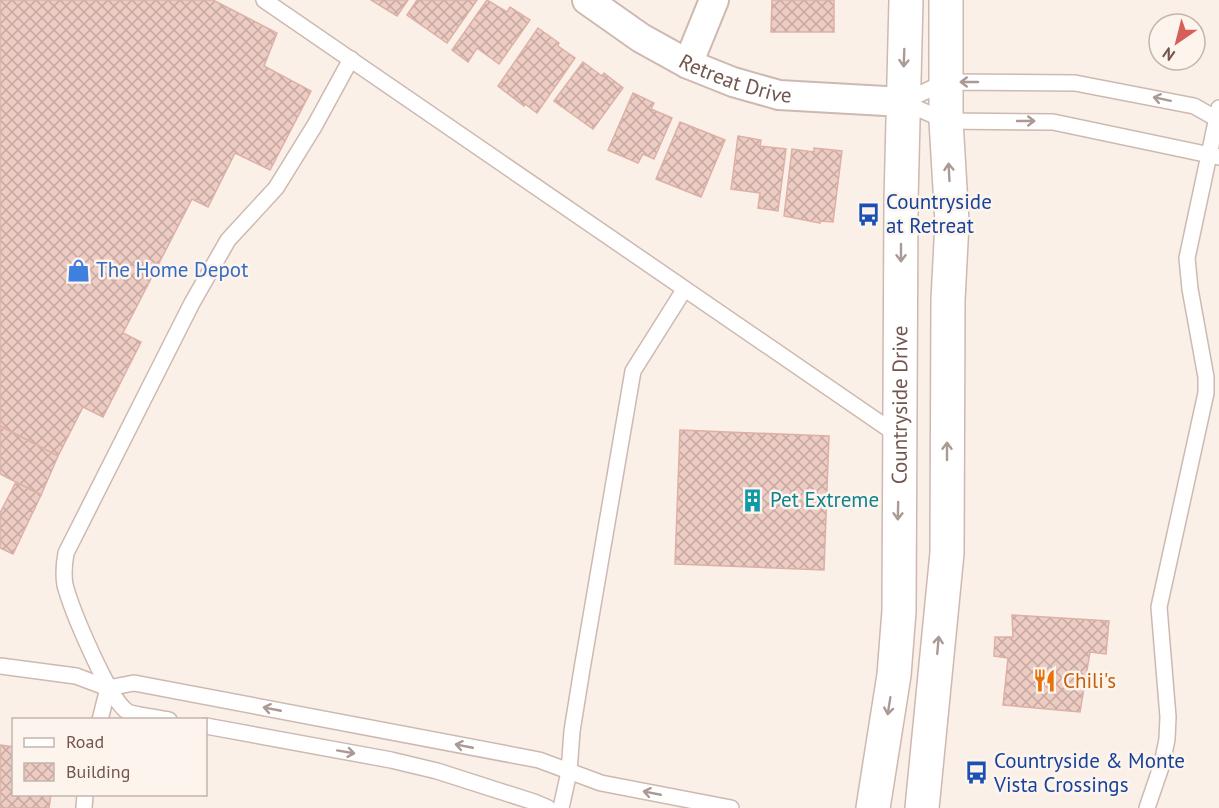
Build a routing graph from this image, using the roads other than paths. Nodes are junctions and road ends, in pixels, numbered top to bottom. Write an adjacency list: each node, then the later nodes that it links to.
1 (264, 0): 6 (lane)
2 (586, 0): 7 (street, Retreat Drive)
3 (714, 0): 7 (street)
4 (906, 0): 9 (street, Countryside Drive, one-way to 9)
5 (946, 0): 8 (street)
6 (351, 59): 13 (lane); 16 (lane)
7 (688, 64): 9 (street, Retreat Drive)
8 (945, 82): 9 (lane); 10 (lane, one-way to 8); 11 (street)
9 (903, 102): 11 (lane); 14 (street, Countryside Drive, one-way to 14)
10 (1218, 115): 12 (lane)
11 (946, 121): 12 (lane, one-way to 12); 25 (street, one-way to 11)
12 (1214, 156): 26 (lane)
13 (684, 290): 14 (lane); 20 (lane)
14 (899, 436): 24 (street, Countryside Drive, one-way to 24)
15 (0, 666): 16 (lane)
16 (108, 688): 17 (lane); 18 (lane); 20 (lane, one-way to 16)
17 (100, 718)
18 (159, 718)
19 (207, 726): 21 (lane, one-way to 21)
20 (569, 772): 22 (lane); 23 (lane, one-way to 20)
21 (548, 808)
22 (561, 808)
23 (730, 808)
24 (873, 808)
25 (922, 808)
26 (1147, 808)

